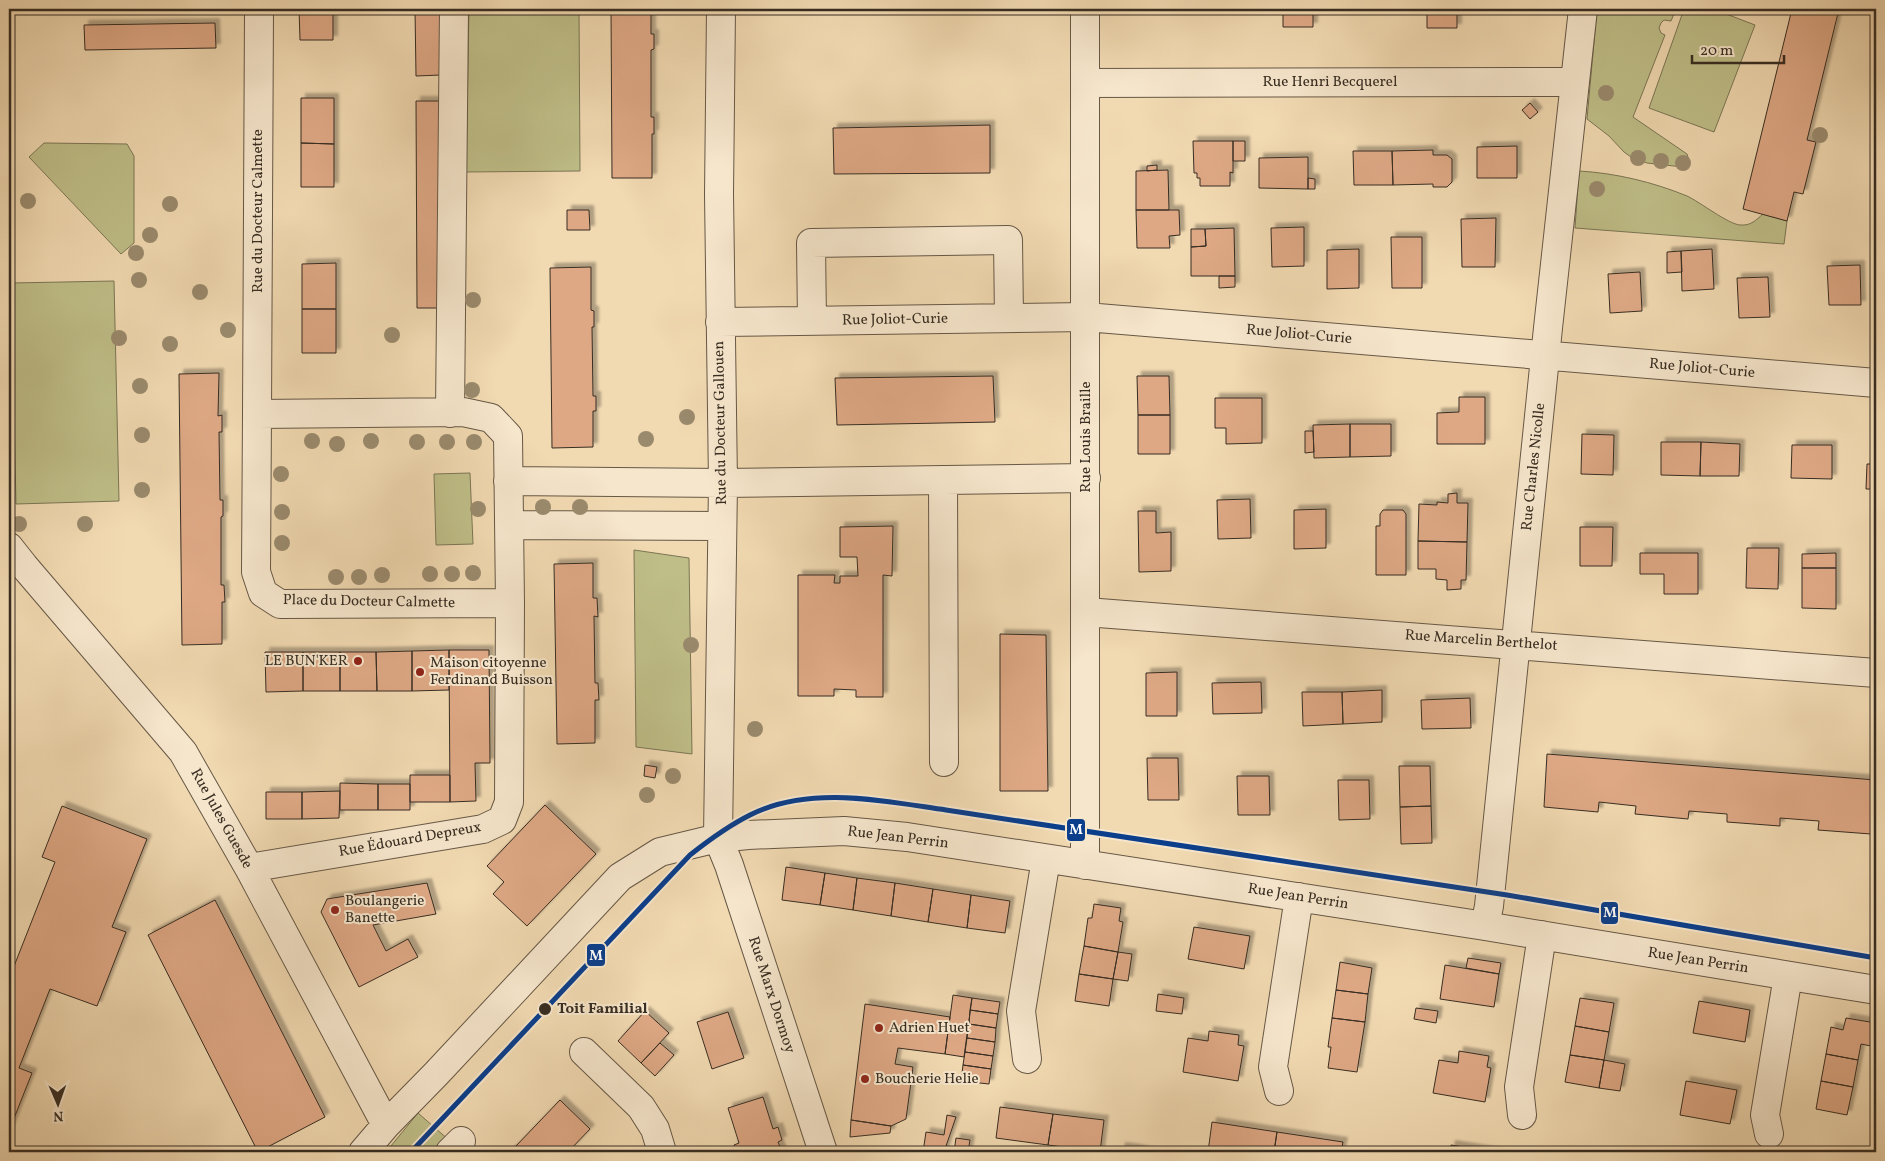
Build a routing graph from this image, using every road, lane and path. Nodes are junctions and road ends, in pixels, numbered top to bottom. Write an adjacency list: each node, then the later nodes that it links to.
1 (259, 9): 15 (street, Rue du Docteur Calmette)
2 (454, 9): 14 (street)
3 (721, 9): 11 (street, Rue du Docteur Gallouen)
4 (1085, 9): 7 (street, Rue Louis Braille)
5 (1583, 9): 6 (street, Rue Charles Nicolle)
6 (1575, 82): 7 (street, Rue Henri Becquerel); 12 (street, Rue Charles Nicolle)
7 (1085, 83): 8 (street, Rue Louis Braille)
8 (1086, 317): 9 (street, Rue Joliot-Curie); 12 (street, Rue Joliot-Curie); 16 (street, Rue Louis Braille)
9 (1010, 318): 10 (street, Rue Joliot-Curie); 10 (street)
10 (812, 321): 11 (street, Rue Joliot-Curie)
11 (720, 322): 19 (street, Rue du Docteur Gallouen)
12 (1545, 356): 13 (street, Rue Joliot-Curie); 25 (street, Rue Charles Nicolle)
13 (1876, 383)
14 (450, 413): 15 (street); 18 (street)
15 (257, 414): 23 (street, Place du Docteur Calmette)
16 (1086, 478): 17 (street); 24 (street, Rue Louis Braille)
17 (943, 480): 19 (street); 27 (street)
18 (508, 481): 19 (street); 20 (street)
19 (723, 483): 21 (street, Rue du Docteur Gallouen)
20 (509, 525): 21 (street); 23 (street)
21 (722, 526): 28 (street, Rue du Docteur Gallouen)
22 (14, 562): 31 (street, Rue Jules Guesde)
23 (510, 603): 31 (street, Rue Édouard Depreux)
24 (1086, 612): 25 (street, Rue Marcelin Berthelot); 30 (street, Rue Louis Braille)
25 (1515, 644): 26 (street, Rue Marcelin Berthelot); 33 (street, Rue Charles Nicolle)
26 (1876, 672)
27 (944, 762)
28 (718, 838): 29 (street, Rue Jean Perrin); 41 (street, Rue Jean Perrin); 45 (street, Rue Marx Dormoy)
29 (1046, 859): 30 (street, Rue Jean Perrin); 38 (street)
30 (1085, 865): 32 (street, Rue Jean Perrin)
31 (249, 868): 41 (street, Rue Jules Guesde)
32 (1298, 898): 33 (street, Rue Jean Perrin); 39 (street)
33 (1485, 926): 34 (street, Rue Jean Perrin)
34 (1542, 935): 35 (street, Rue Jean Perrin); 40 (street)
35 (1788, 976): 36 (street, Rue Jean Perrin); 42 (street)
36 (1876, 990)
37 (584, 1052): 44 (street)
38 (1027, 1059)
39 (1279, 1091)
40 (1522, 1115)
41 (386, 1124): 43 (street, Rue Jean Perrin)
42 (1769, 1134)
43 (363, 1152)
44 (662, 1152)
45 (823, 1152)

